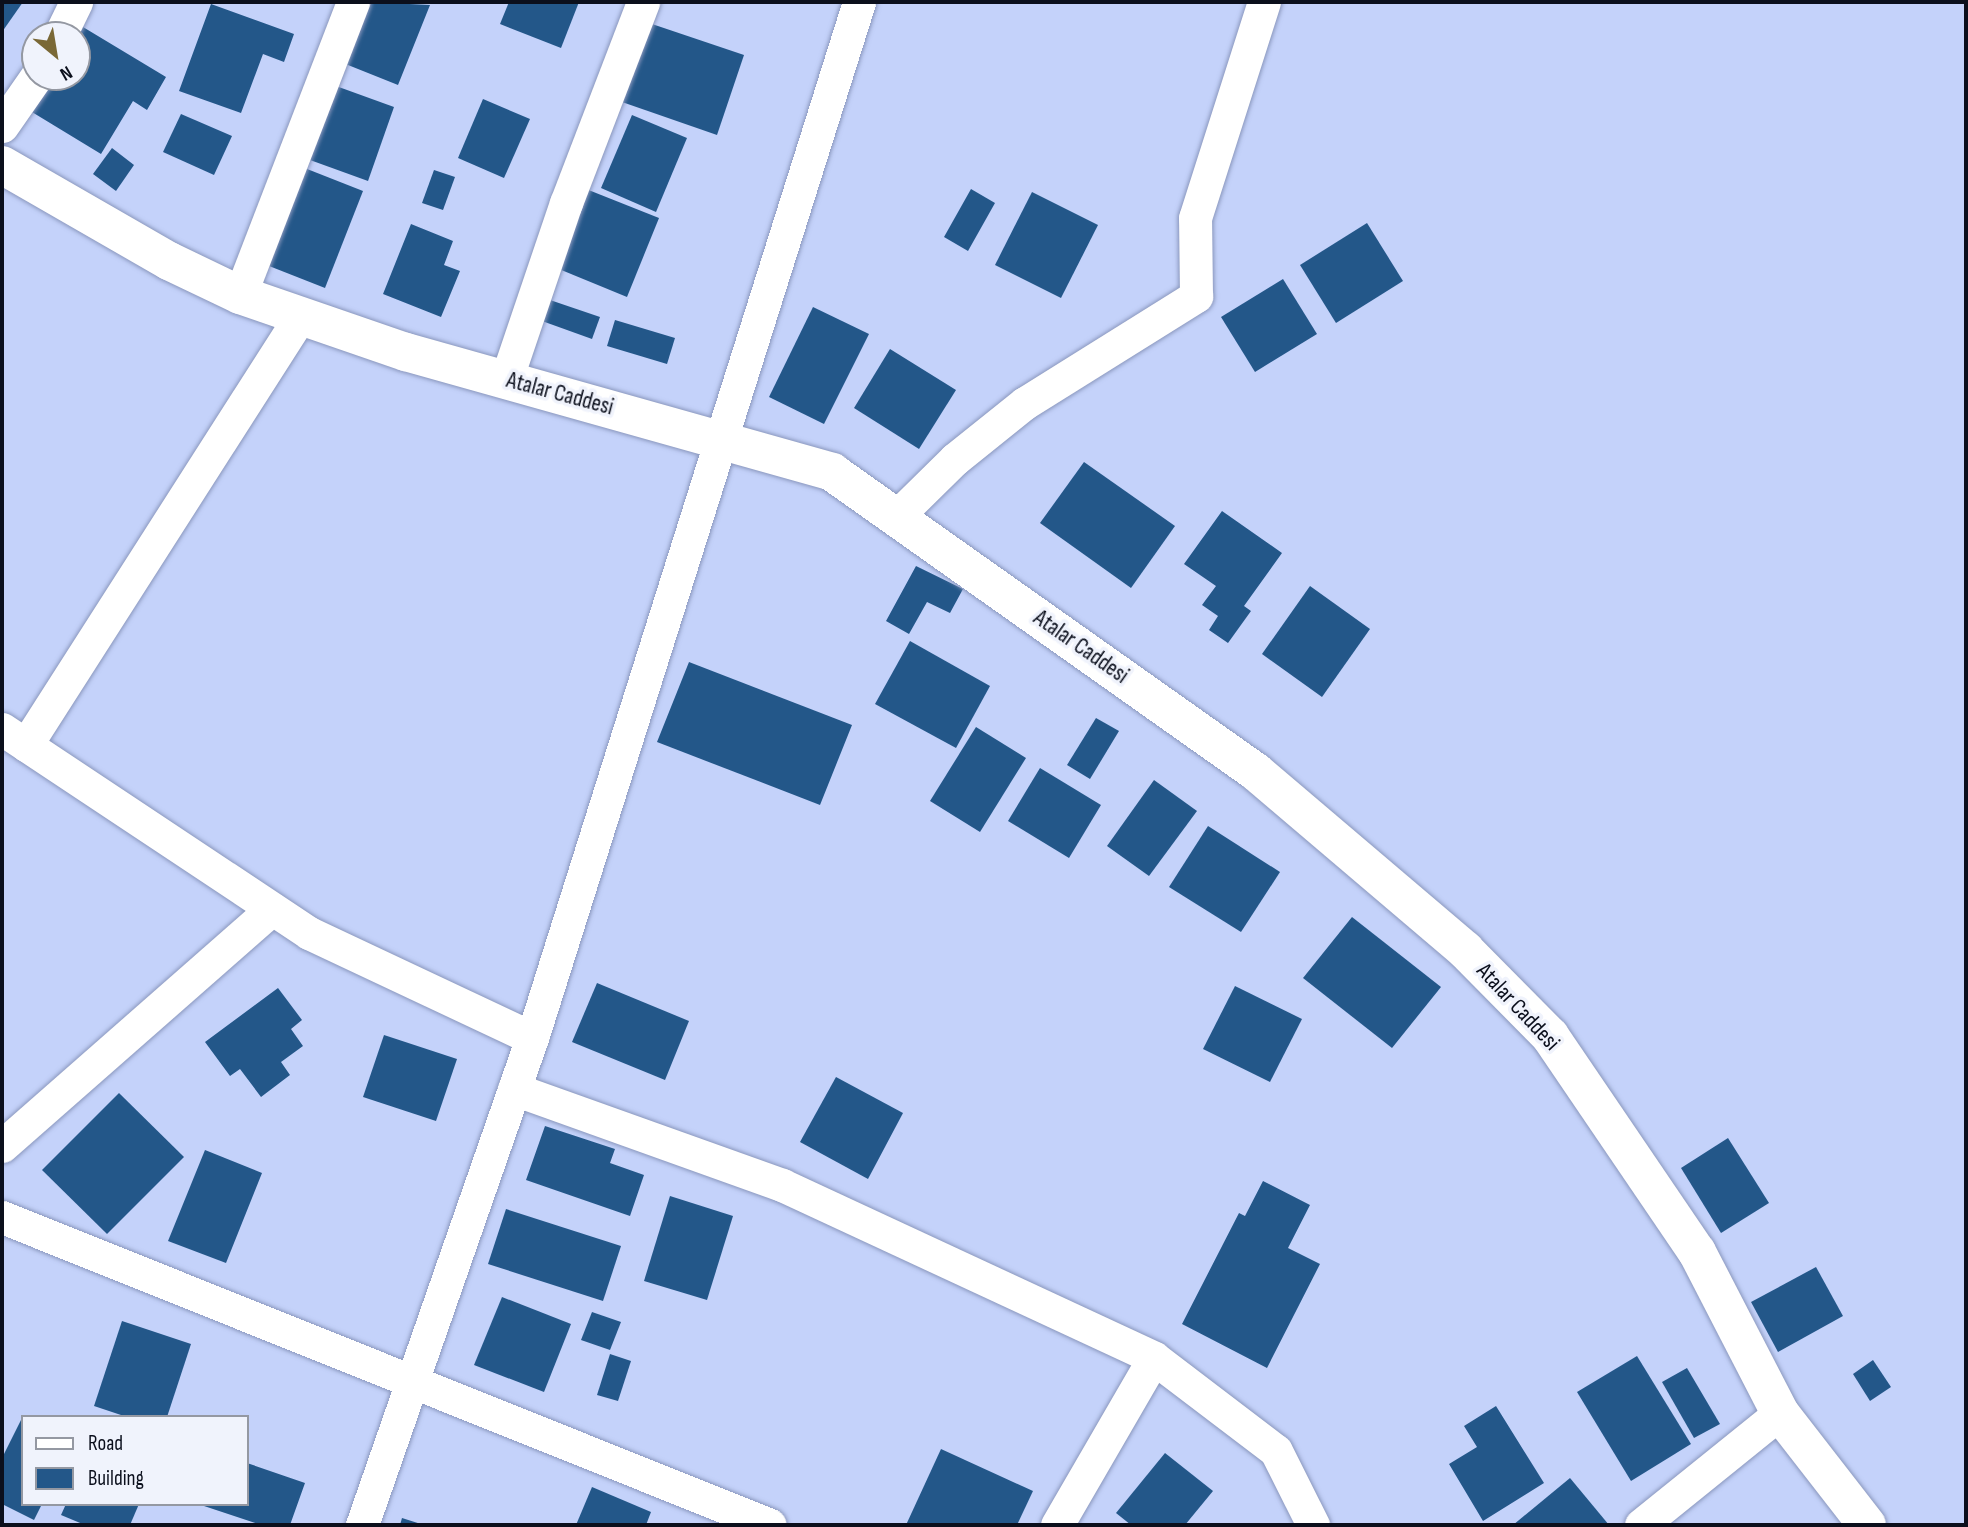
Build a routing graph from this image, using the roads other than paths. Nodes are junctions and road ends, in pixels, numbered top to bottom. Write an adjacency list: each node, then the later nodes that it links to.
1 (76, 2): 6 (street)
2 (353, 2): 10 (street)
3 (643, 2): 12 (street)
4 (859, 2): 13 (street)
5 (1264, 2): 14 (street)
6 (67, 21)
7 (26, 91): 8 (street)
8 (2, 126)
9 (4, 172): 10 (street, Atalar Caddesi)
10 (240, 295): 11 (street, Atalar Caddesi)
11 (301, 315): 12 (street, Atalar Caddesi); 15 (street)
12 (506, 380): 13 (street, Atalar Caddesi)
13 (720, 437): 14 (street, Atalar Caddesi); 17 (street)
14 (896, 517): 23 (street, Atalar Caddesi)
15 (14, 737): 16 (street)
16 (272, 909): 17 (street); 19 (street)
17 (532, 1038): 18 (street)
18 (514, 1089): 21 (street); 22 (street)
19 (2, 1146)
20 (2, 1217): 22 (street)
21 (1154, 1358): 26 (street); 27 (street)
22 (410, 1384): 24 (street); 25 (street)
23 (1780, 1413): 28 (street); 29 (street, Atalar Caddesi)
24 (362, 1525)
25 (770, 1525)
26 (1057, 1525)
27 (1313, 1525)
28 (1641, 1525)
29 (1867, 1525)

